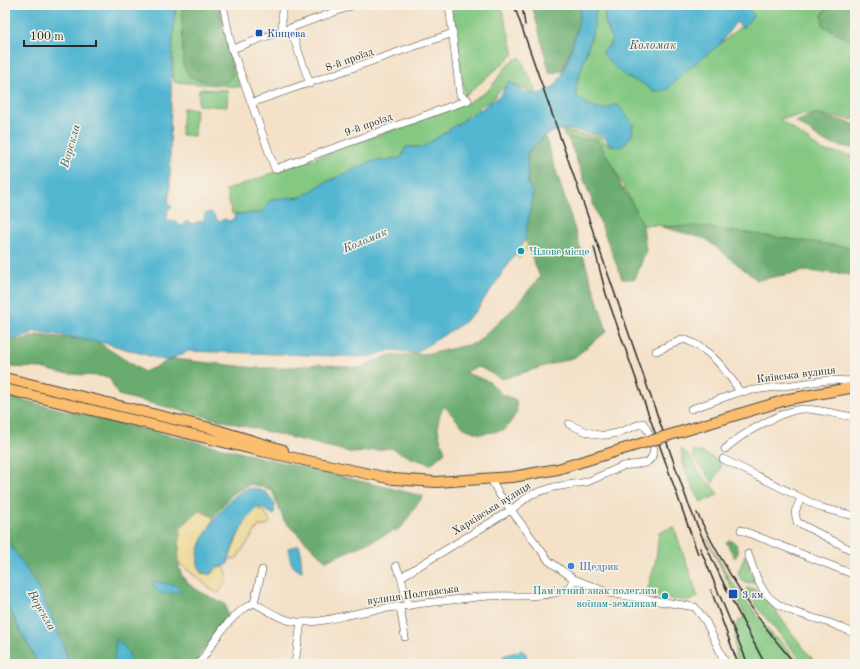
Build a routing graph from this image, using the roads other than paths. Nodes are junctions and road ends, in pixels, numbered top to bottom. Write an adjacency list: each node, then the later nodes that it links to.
1 (223, 5): 9 (street)
2 (282, 5): 7 (street)
3 (354, 5): 5 (street)
4 (449, 5): 8 (street)
5 (340, 8): 6 (street)
6 (290, 28): 7 (street); 10 (street)
7 (282, 31): 9 (street)
8 (453, 33): 10 (street, 8-й проїзд); 11 (street, 9-й проїзд)
9 (232, 49): 11 (street)
10 (310, 84): 11 (street, 8-й проїзд)
11 (251, 103)
12 (656, 351): 17 (street)
13 (5, 378): 23 (highway)
14 (855, 381): 17 (street, Київська вулиця)
15 (855, 387): 24 (highway, bridge)
16 (5, 389): 23 (highway)
17 (740, 392): 18 (street, Київська вулиця)
18 (691, 409)
19 (855, 417): 21 (street)
20 (569, 424): 26 (street, Харківська вулиця)
21 (725, 449)
22 (724, 459): 25 (street)
23 (332, 467): 24 (highway)
24 (491, 479): 26 (street)
25 (801, 498): 27 (street); 29 (street)
26 (511, 510): 34 (street, Харківська вулиця); 35 (street)
27 (855, 516)
28 (741, 530): 33 (street)
29 (855, 552)
30 (748, 554): 39 (street)
31 (396, 566): 34 (street)
32 (262, 570): 36 (street)
33 (855, 575)
34 (400, 577): 37 (street)
35 (574, 579): 37 (street, вулиця Полтавська); 46 (street)
36 (254, 603): 38 (street, вулиця Полтавська); 44 (street)
37 (404, 607): 38 (street, вулиця Полтавська); 40 (street)
38 (301, 622): 42 (street)
39 (855, 634)
40 (405, 637)
41 (855, 661): 47 (street)
42 (296, 663)
43 (441, 663): 45 (street)
44 (199, 664)
45 (416, 664)
46 (726, 664)
47 (854, 664)

